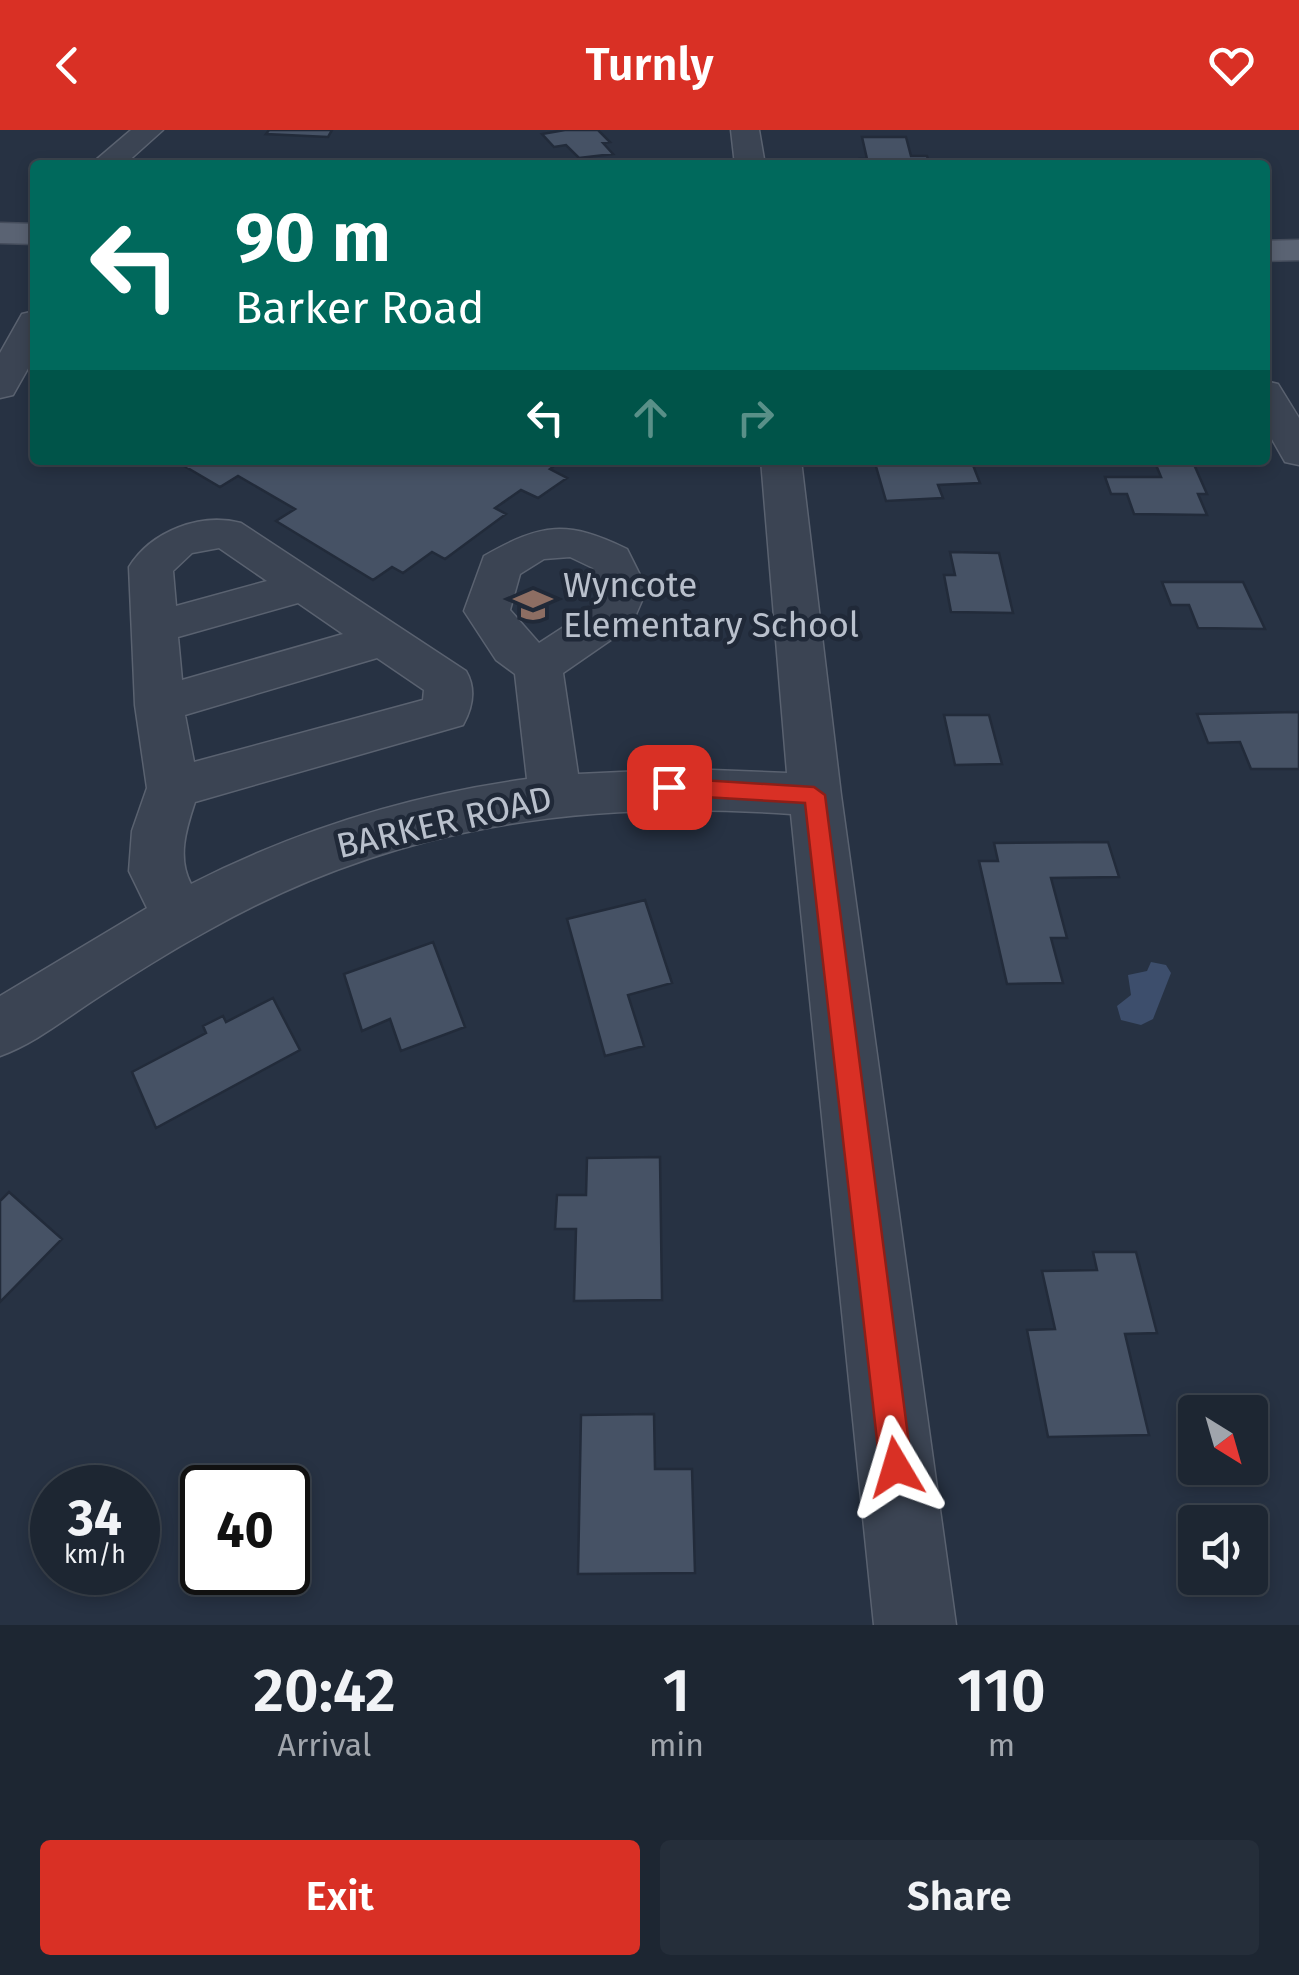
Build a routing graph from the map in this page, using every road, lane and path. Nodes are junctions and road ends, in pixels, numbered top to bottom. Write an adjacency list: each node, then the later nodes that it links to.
1 (149, 130): 3 (street)
2 (745, 130): 4 (street)
3 (111, 160)
4 (749, 160)
5 (0, 233): 6 (main road)
6 (30, 234)
7 (1270, 250): 8 (main road)
8 (1299, 250)
9 (30, 331): 10 (street)
10 (0, 387)
11 (1270, 401): 12 (street)
12 (1299, 453)
13 (781, 465): 21 (street)
14 (305, 586): 15 (street); 15 (street); 16 (street)
15 (155, 628): 18 (street)
16 (384, 639): 18 (street); 19 (street)
17 (538, 666): 20 (street)
18 (159, 705): 19 (street)
19 (173, 788): 22 (street)
20 (555, 794): 21 (street, BARKER ROAD); 22 (street, BARKER ROAD)
21 (814, 795): 24 (street)
22 (180, 917): 23 (street, BARKER ROAD)
23 (0, 1029)
24 (915, 1625)

